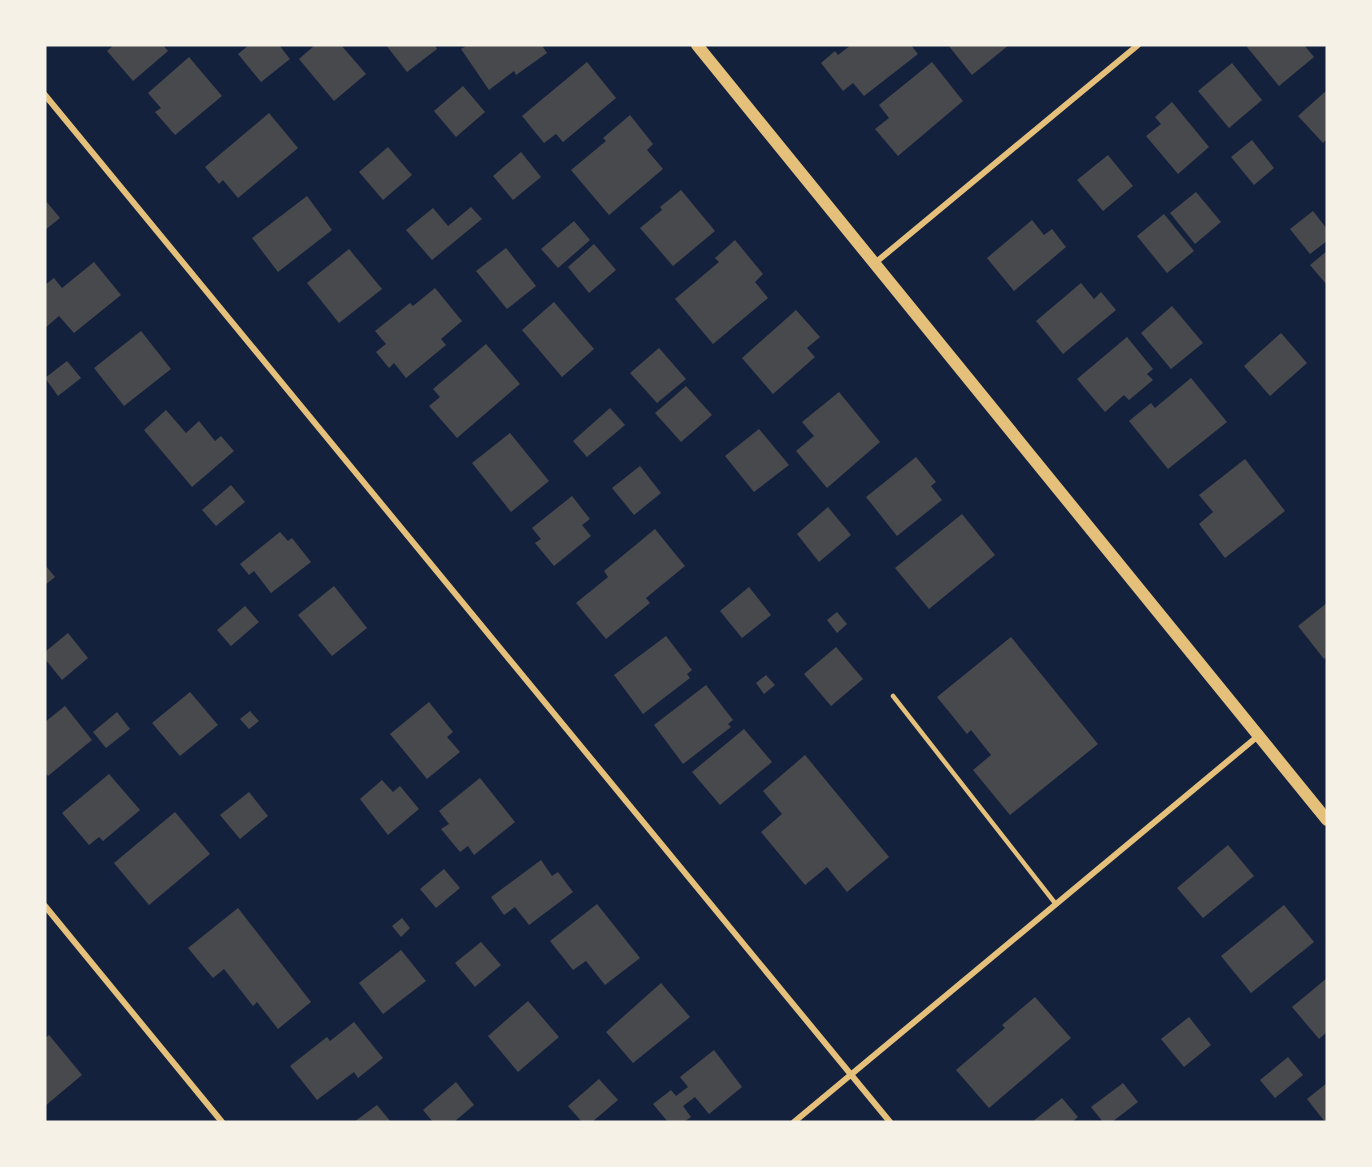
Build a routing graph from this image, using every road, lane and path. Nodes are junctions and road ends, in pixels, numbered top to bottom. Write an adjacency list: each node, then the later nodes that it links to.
1 (697, 45): 4 (main road)
2 (1138, 45): 4 (street)
3 (45, 95): 10 (street)
4 (874, 263): 6 (main road)
5 (893, 696): 8 (lane)
6 (1258, 736): 7 (main road); 8 (street)
7 (1327, 820)
8 (1056, 903): 10 (street)
9 (45, 906): 11 (street)
10 (851, 1074): 12 (street); 13 (street)
11 (222, 1122)
12 (794, 1122)
13 (890, 1122)

